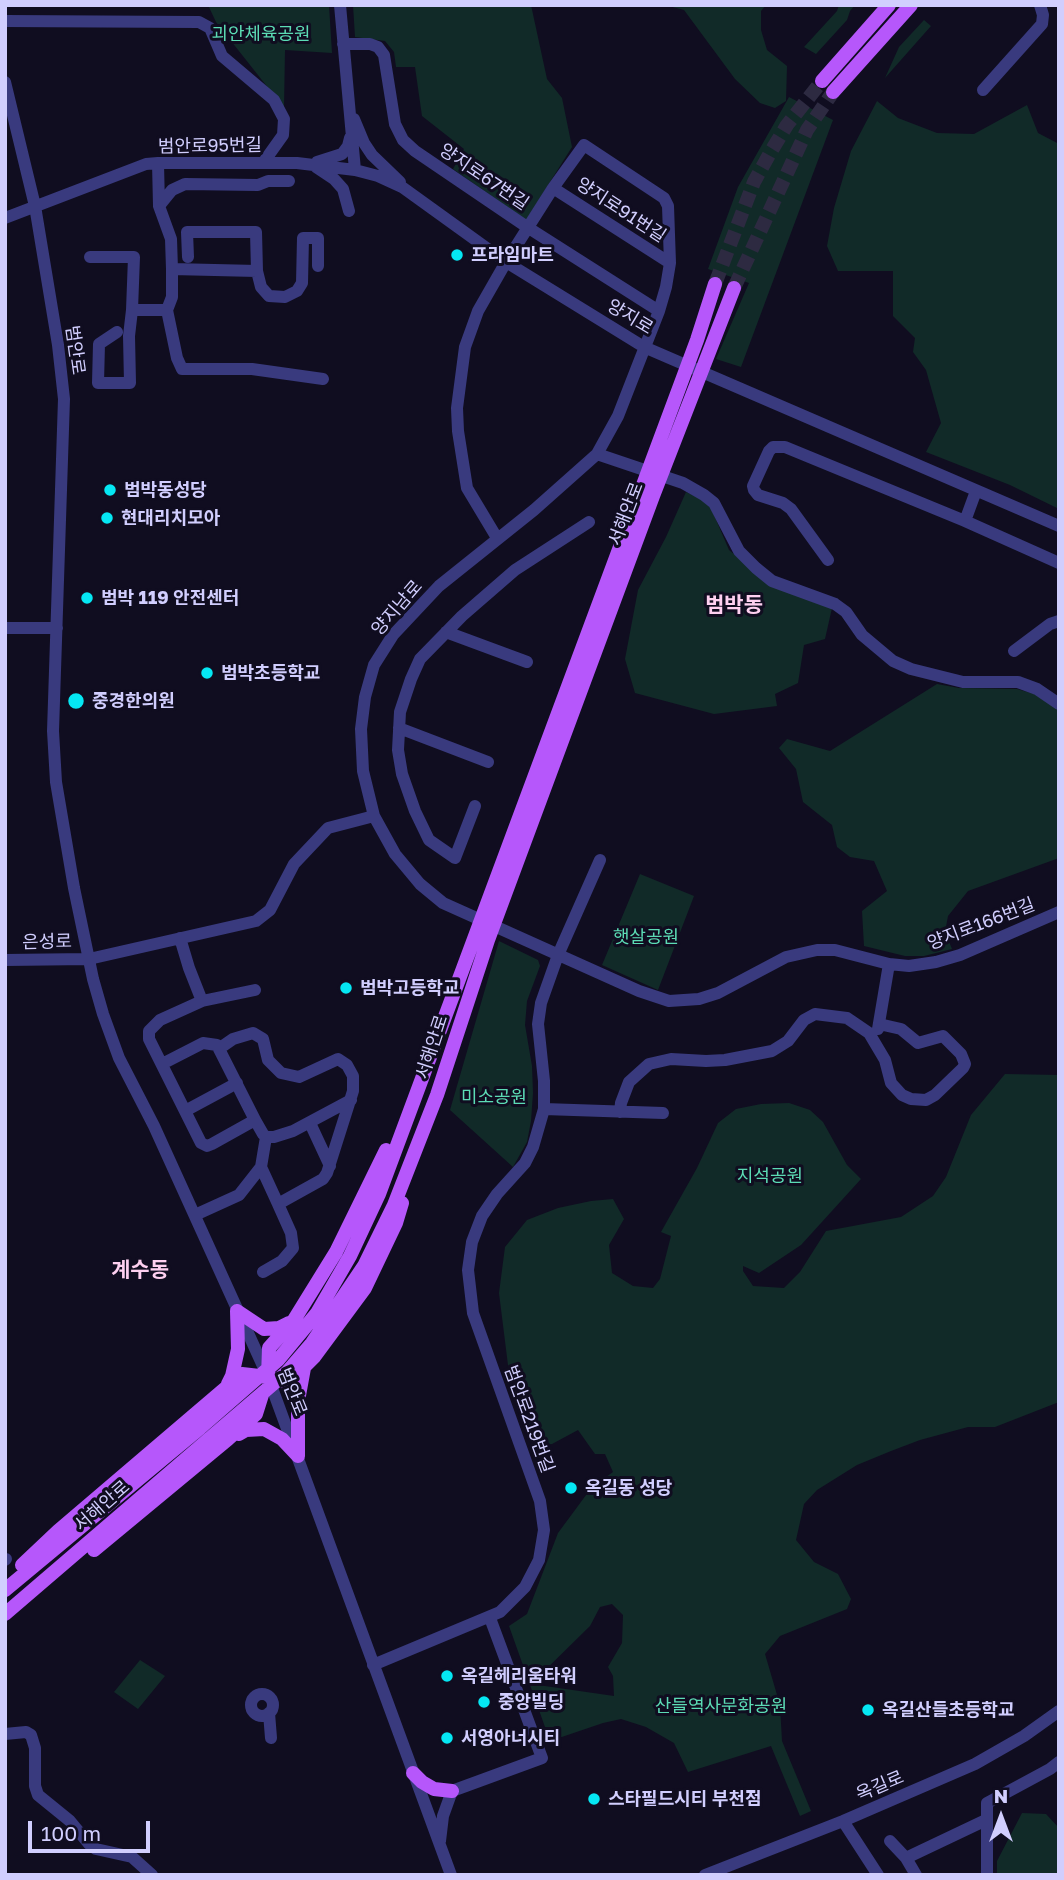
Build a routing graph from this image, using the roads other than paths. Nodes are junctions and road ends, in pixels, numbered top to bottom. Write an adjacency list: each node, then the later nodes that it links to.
1 (340, 5): 6 (street)
2 (889, 5): 7 (main road)
3 (911, 5): 10 (main road)
4 (1040, 5): 9 (street)
5 (5, 21): 15 (street)
6 (343, 44): 11 (street); 25 (street, 양지로67번길)
7 (822, 81)
8 (5, 82): 21 (street, 범안로)
9 (983, 90)
10 (833, 92)
11 (348, 97): 12 (street); 20 (street)
12 (351, 132): 16 (street); 17 (street)
13 (584, 145): 19 (street, 양지로91번길); 29 (street, 양지남로)
14 (158, 163): 15 (street, 범안로95번길); 21 (street, 범안로95번길); 22 (street)
15 (263, 163): 16 (street, 범안로95번길)
16 (310, 164): 17 (street, 범안로95번길); 23 (street)
17 (355, 170): 20 (street, 양지로)
18 (289, 181): 22 (street)
19 (553, 188): 25 (street, 양지로91번길); 29 (street, 양지로91번길)
20 (424, 203): 28 (street, 양지로)
21 (34, 206): 24 (street, 범안로95번길); 52 (street, 범안로)
22 (159, 206): 31 (street)
23 (349, 211)
24 (5, 218)
25 (527, 227): 28 (street, 양지로91번길); 37 (street, 양지로67번길)
26 (90, 257): 35 (street)
27 (188, 257): 32 (street)
28 (506, 262): 39 (street, 양지로); 47 (street, 양지로91번길)
29 (670, 262): 37 (street, 양지남로)
30 (318, 266): 32 (street)
31 (172, 269): 32 (street); 36 (street)
32 (257, 271)
33 (715, 284): 43 (main road, 서해안로)
34 (734, 288): 43 (main road, 서해안로)
35 (132, 310): 36 (street); 38 (street)
36 (167, 310): 40 (street)
37 (659, 311): 39 (street, 양지남로)
38 (117, 332)
39 (645, 346): 41 (street, 양지남로); 42 (street, 양지로)
40 (323, 379)
41 (597, 454): 47 (street, 양지남로); 56 (street)
42 (976, 491): 44 (street); 46 (street, 양지로)
43 (647, 492): 73 (main road, 서해안로); 74 (main road, 서해안로)
44 (965, 521): 48 (street); 49 (street)
45 (589, 522): 53 (street)
46 (1059, 526)
47 (498, 538): 60 (street, 양지남로)
48 (828, 561)
49 (1059, 563)
50 (1059, 621): 54 (street)
51 (5, 628): 52 (street)
52 (57, 628): 65 (street, 범안로)
53 (446, 632): 55 (street); 57 (street)
54 (1014, 651)
55 (527, 662)
56 (1059, 704)
57 (399, 728): 58 (street); 59 (street)
58 (488, 762)
59 (475, 806)
60 (374, 816): 63 (street); 64 (street, 양지남로)
61 (600, 860): 64 (street, 범안로219번길)
62 (1059, 912): 67 (street, 양지로166번길)
63 (180, 938): 65 (street); 69 (street)
64 (558, 955): 67 (street, 양지로166번길); 76 (street, 범안로219번길)
65 (89, 959): 66 (street, 은성로); 86 (street, 범안로)
66 (5, 960)
67 (889, 964): 78 (street)
68 (255, 990): 69 (street)
69 (202, 1001): 71 (street)
70 (220, 1048): 71 (street); 72 (street); 75 (street)
71 (162, 1064): 77 (street)
72 (237, 1083): 77 (street); 80 (street)
73 (417, 1087): 89 (main road); 90 (main road, 서해안로)
74 (437, 1095): 90 (main road, 서해안로); 91 (main road)
75 (351, 1100): 81 (street); 83 (street)
76 (544, 1109): 78 (street); 100 (street, 범안로219번길)
77 (185, 1111): 80 (street)
78 (620, 1112): 79 (street)
79 (663, 1113)
80 (255, 1120): 82 (street)
81 (310, 1123): 82 (street); 83 (street)
82 (266, 1137): 84 (street)
83 (330, 1166): 85 (street)
84 (261, 1167): 85 (street); 86 (street)
85 (278, 1204): 87 (street)
86 (195, 1215): 88 (street, 범안로)
87 (263, 1272)
88 (237, 1311): 89 (main road); 92 (street, 범안로); 93 (main road)
89 (294, 1320): 92 (main road)
90 (282, 1366): 94 (main road, 서해안로)
91 (304, 1368): 92 (main road); 96 (main road)
92 (268, 1377): 93 (main road); 95 (main road); 96 (street, 범안로)
93 (226, 1387): 97 (main road)
94 (246, 1398): 98 (main road, 서해안로); 99 (main road, 서해안로)
95 (228, 1439): 96 (main road); 101 (main road)
96 (299, 1456): 102 (street, 범안로)
97 (5, 1580)
98 (5, 1590)
99 (5, 1614)
100 (490, 1618): 102 (street, 범안로219번길); 109 (street)
101 (5, 1620)
102 (373, 1665): 108 (street, 범안로)
103 (1059, 1711): 111 (street, 옥길로)
104 (269, 1713): 106 (street)
105 (5, 1734): 115 (street)
106 (271, 1738)
107 (1056, 1770): 110 (street)
108 (413, 1773): 109 (main road); 113 (street, 범안로)
109 (452, 1791): 113 (street, 범안로)
110 (986, 1820): 114 (street); 120 (street)
111 (843, 1821): 117 (street, 옥길로); 118 (street)
112 (890, 1840): 114 (street)
113 (441, 1847): 116 (street, 범안로)
114 (906, 1858): 119 (street)
115 (152, 1875)
116 (451, 1875)
117 (705, 1875)
118 (878, 1875)
119 (916, 1875)
120 (987, 1875)

